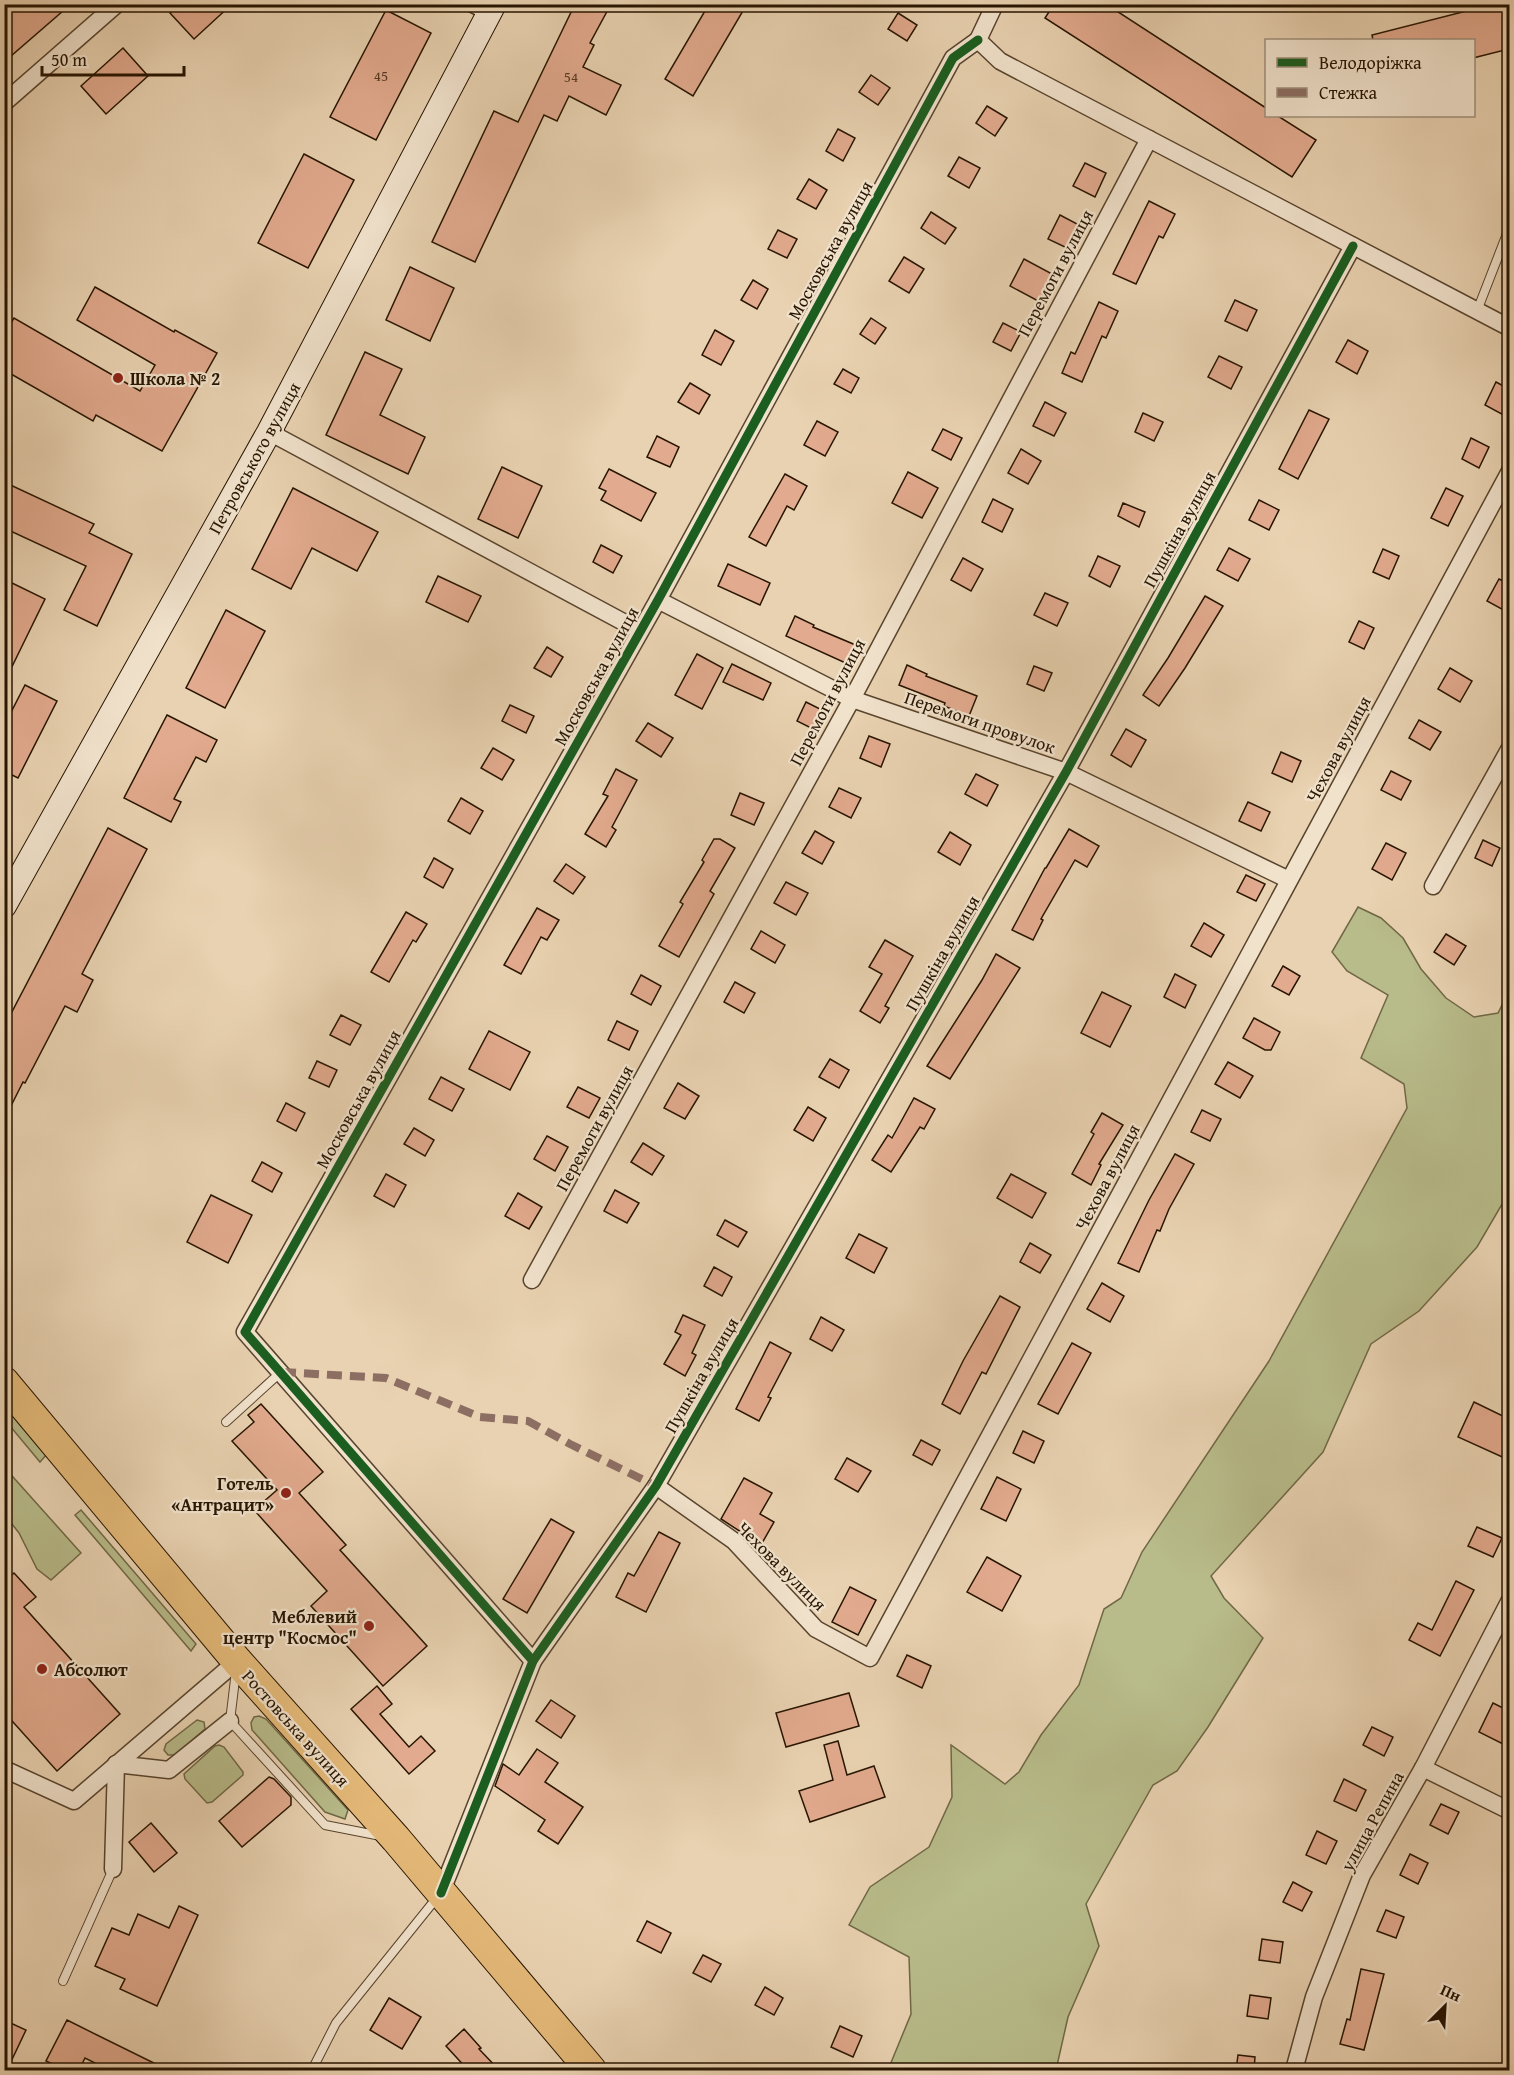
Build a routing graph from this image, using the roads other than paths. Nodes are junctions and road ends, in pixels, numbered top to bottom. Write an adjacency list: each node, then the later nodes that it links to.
1 (117, 4): 5 (street)
2 (995, 4): 4 (street)
3 (485, 7): 11 (main road, Петровського вулиця)
4 (978, 40): 6 (street); 13 (street, Московська вулиця)
5 (4, 103)
6 (1149, 139): 8 (street); 15 (street, Перемоги вулиця)
7 (1509, 226): 9 (lane)
8 (1353, 246): 9 (street); 17 (street, Пушкіна вулиця)
9 (1477, 311): 10 (street)
10 (1509, 328)
11 (269, 432): 14 (street); 20 (main road, Петровського вулиця)
12 (1509, 471): 18 (street, Чехова вулиця)
13 (658, 600): 14 (street, Московська вулиця); 15 (street, Перемоги провулок)
14 (640, 631): 22 (street, Московська вулиця)
15 (852, 699): 17 (street, Перемоги провулок); 21 (street, Перемоги вулиця)
16 (1509, 748): 19 (street)
17 (1066, 772): 18 (street, Перемоги провулок); 25 (street, Пушкіна вулиця)
18 (1289, 880): 25 (street, Чехова вулиця)
19 (1433, 886)
20 (4, 906)
21 (532, 1281)
22 (281, 1372): 24 (lane); 27 (street)
23 (4, 1382): 28 (highway, Ростовська вулиця)
24 (226, 1422)
25 (656, 1486): 27 (street, Пушкіна вулиця)
26 (1509, 1600): 31 (street, улица Репина)
27 (533, 1661): 36 (street, Пушкіна вулиця)
28 (237, 1662): 29 (lane); 30 (street); 34 (highway, Ростовська вулиця)
29 (230, 1721): 30 (street); 34 (lane)
30 (116, 1764): 32 (street); 35 (street)
31 (1424, 1768): 33 (street); 40 (street, улица Репина)
32 (4, 1769)
33 (1509, 1811)
34 (396, 1839): 36 (highway, Ростовська вулиця)
35 (113, 1869): 37 (lane)
36 (441, 1893): 38 (lane); 39 (highway, Ростовська вулиця)
37 (63, 1980)
38 (312, 2070)
39 (591, 2070)
40 (1294, 2070)

